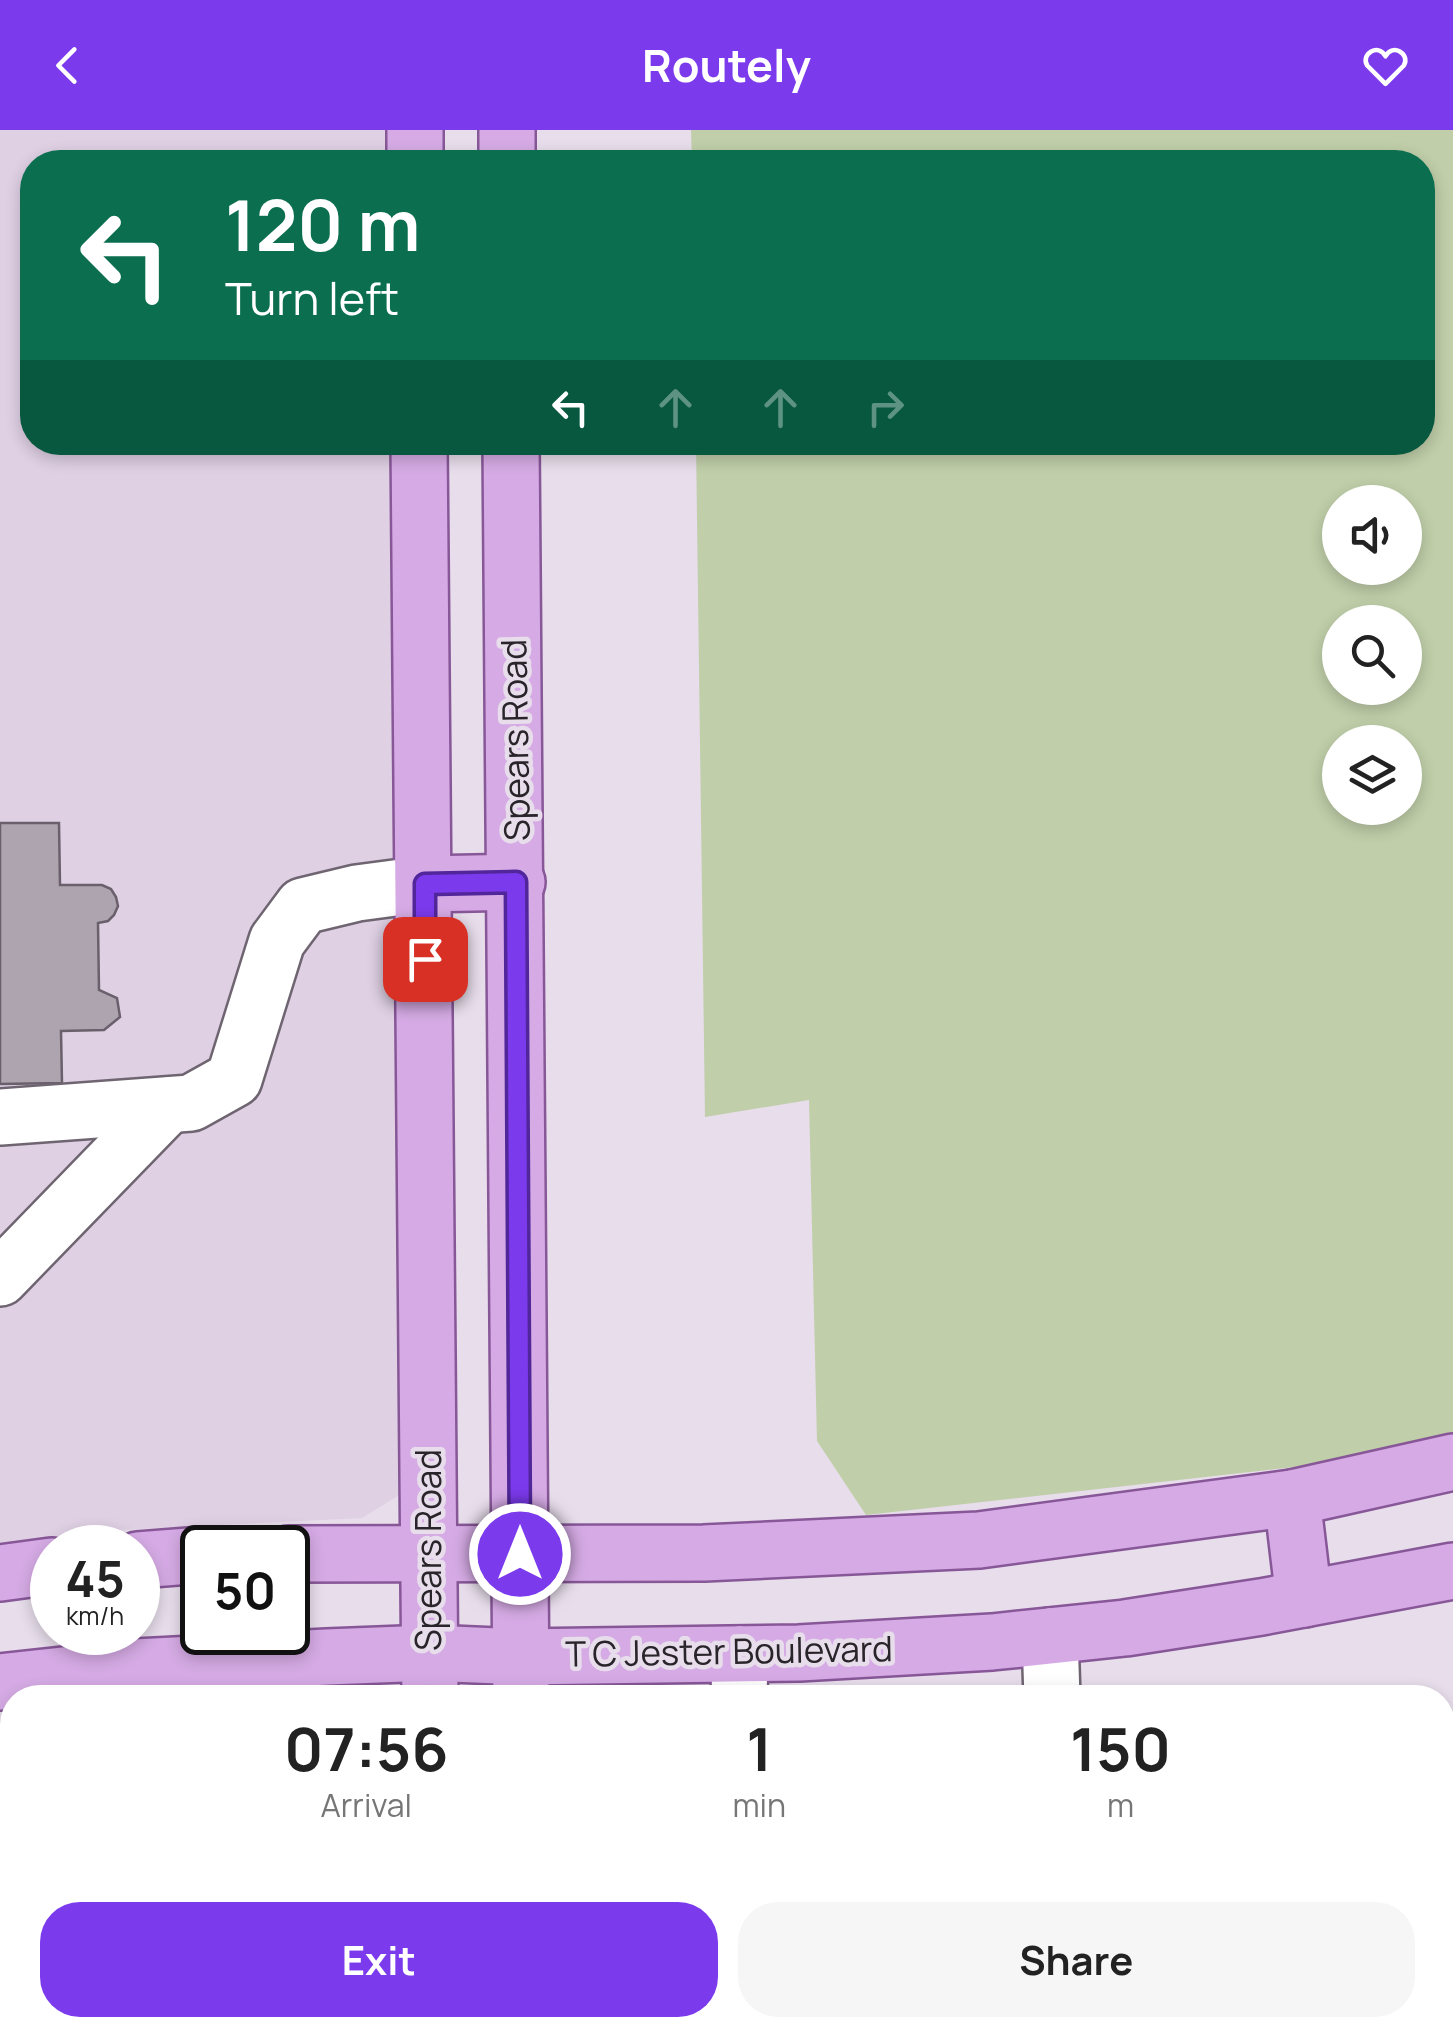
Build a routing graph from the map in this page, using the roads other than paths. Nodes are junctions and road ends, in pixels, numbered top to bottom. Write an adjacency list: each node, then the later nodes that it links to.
1 (419, 455): 4 (main road, Spears Road)
2 (511, 455): 3 (main road, Spears Road)
3 (516, 882): 4 (main road); 12 (main road, Spears Road)
4 (425, 884): 5 (street); 11 (main road, Spears Road)
5 (168, 1106): 6 (street); 7 (street)
6 (1, 1118)
7 (0, 1278)
8 (1453, 1462): 9 (main road)
9 (1292, 1498): 12 (main road); 16 (main road)
10 (310, 1554): 11 (main road)
11 (428, 1554): 12 (main road); 18 (main road, Spears Road)
12 (520, 1554): 20 (main road, Spears Road)
13 (30, 1569): 15 (main road)
14 (1453, 1570): 16 (main road, T C Jester Boulevard)
15 (0, 1573)
16 (1304, 1599): 17 (main road, T C Jester Boulevard)
17 (1050, 1636): 19 (main road, T C Jester Boulevard); 22 (street)
18 (429, 1675): 20 (main road, T C Jester Boulevard); 21 (main road, T C Jester Boulevard)
19 (740, 1676): 20 (main road, T C Jester Boulevard)
20 (520, 1677)
21 (0, 1682)
22 (1052, 1685)

